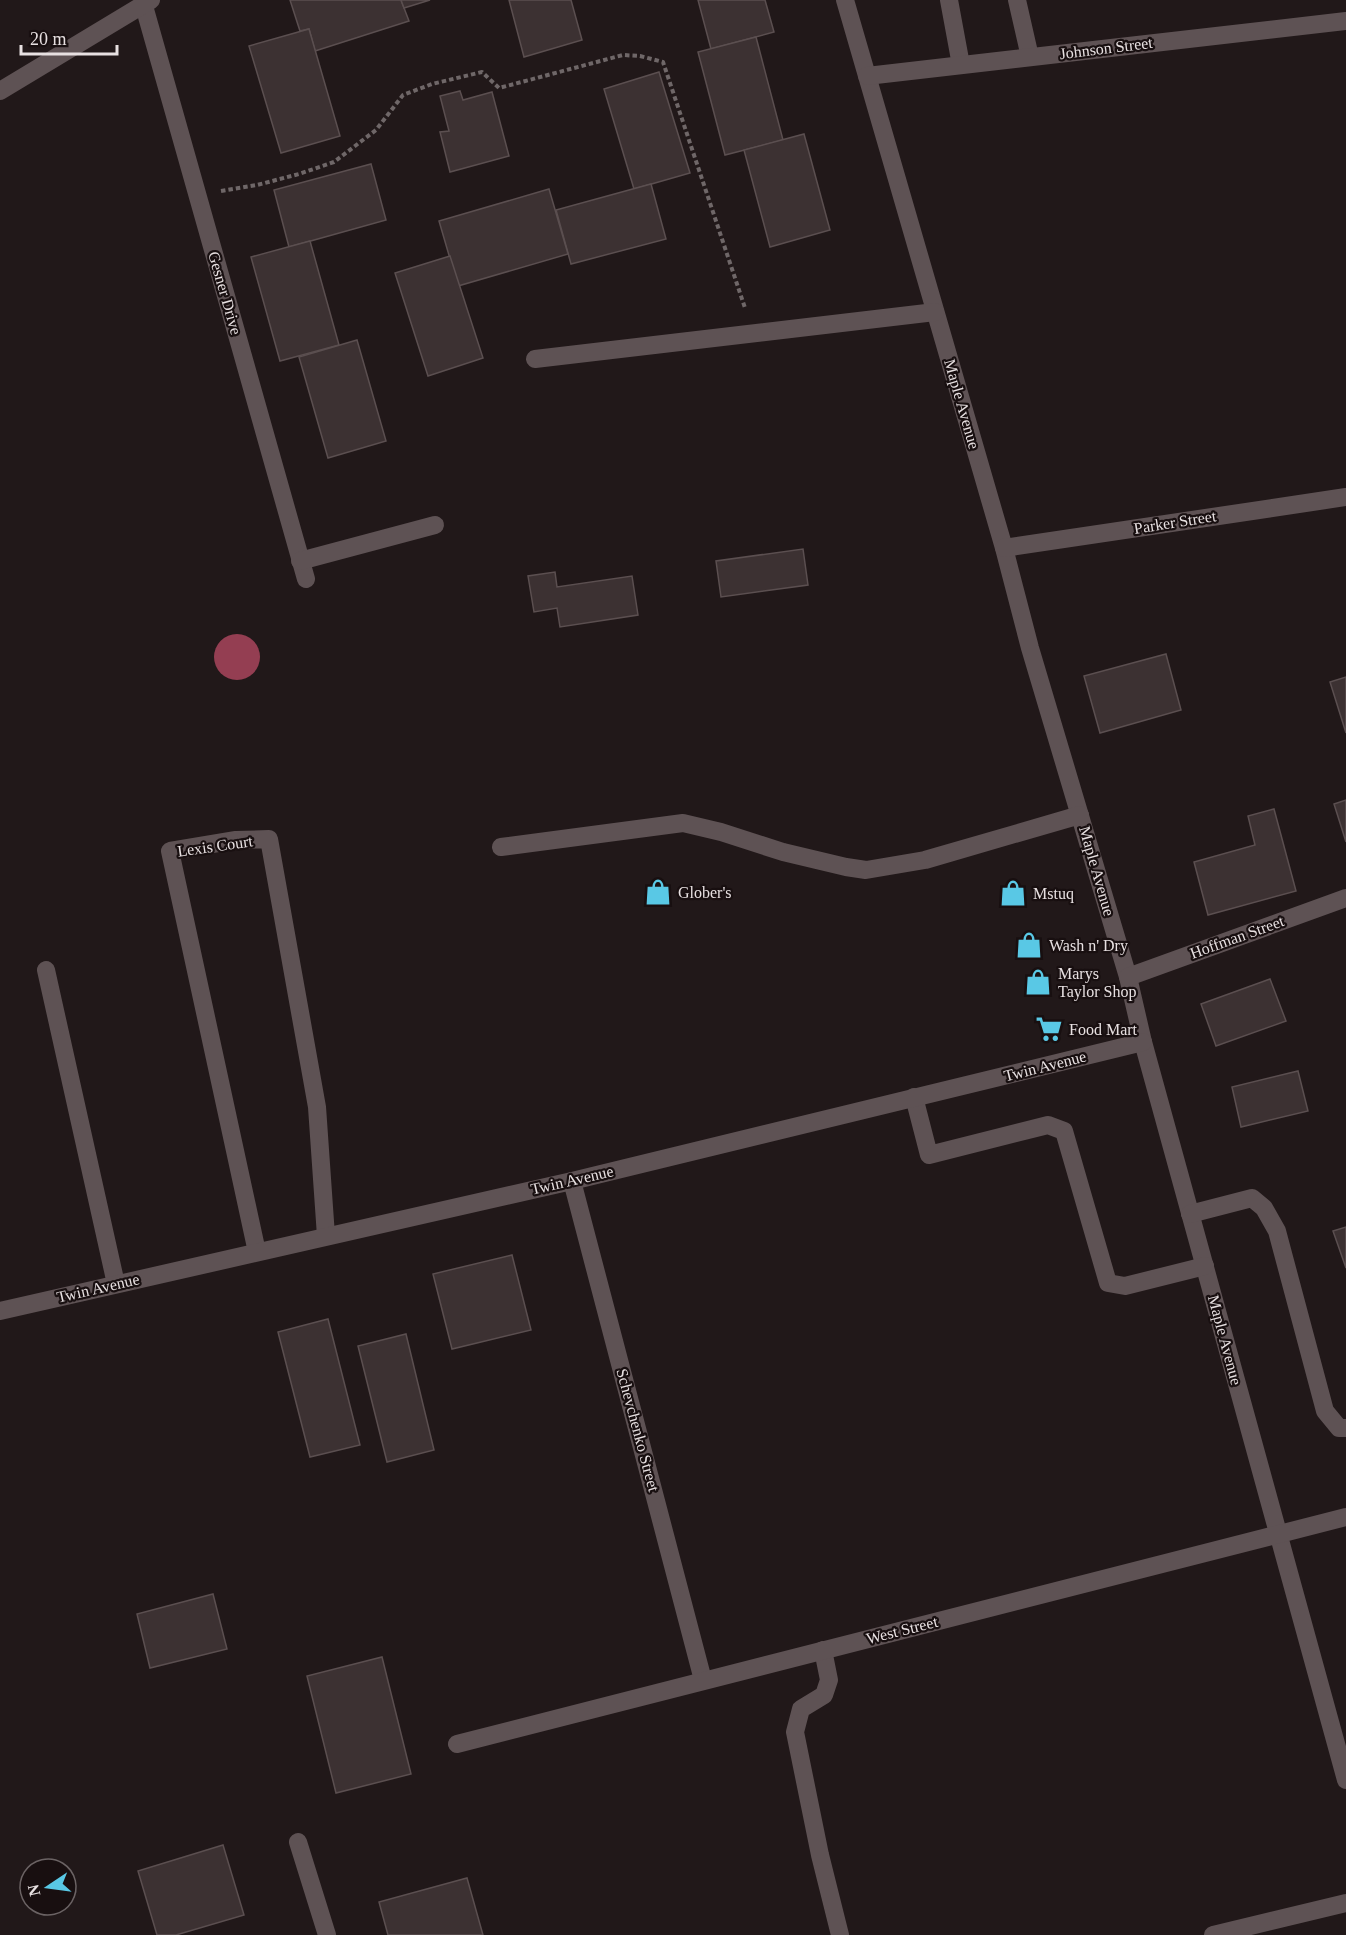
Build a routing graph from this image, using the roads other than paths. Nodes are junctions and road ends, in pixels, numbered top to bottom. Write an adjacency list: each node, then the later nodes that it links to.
1 (845, 0): 8 (street, Maple Avenue)
2 (949, 0): 7 (street)
3 (1017, 0): 6 (street)
4 (147, 3): 9 (street); 15 (street, Gesner Drive)
5 (1346, 21): 6 (street, Johnson Street)
6 (1029, 57): 7 (street, Johnson Street)
7 (961, 65): 8 (street, Johnson Street)
8 (867, 76): 10 (street, Maple Avenue)
9 (0, 91)
10 (935, 312): 11 (street); 14 (street, Maple Avenue)
11 (535, 359)
12 (1346, 497): 14 (street, Parker Street)
13 (435, 525): 15 (street)
14 (1004, 548): 17 (street, Maple Avenue)
15 (300, 561): 16 (street, Gesner Drive)
16 (306, 579)
17 (1080, 815): 18 (street); 21 (street, Maple Avenue)
18 (501, 847)
19 (1346, 898): 21 (street, Hoffman Street)
20 (46, 970): 29 (street)
21 (1128, 977): 22 (street, Maple Avenue)
22 (1143, 1042): 23 (street, Twin Avenue); 25 (street, Maple Avenue)
23 (914, 1097): 24 (street, Twin Avenue); 28 (street)
24 (572, 1180): 26 (street, Twin Avenue); 35 (street, Schevchenko Street)
25 (1190, 1214): 28 (street, Maple Avenue); 31 (street)
26 (326, 1236): 27 (street, Twin Avenue); 27 (street, Lexis Court)
27 (257, 1252): 29 (street, Twin Avenue)
28 (1204, 1266): 33 (street, Maple Avenue)
29 (116, 1284): 30 (street, Twin Avenue)
30 (0, 1311)
31 (1346, 1428)
32 (1346, 1516): 33 (street, West Street)
33 (1278, 1535): 34 (street, West Street); 37 (street, Maple Avenue)
34 (823, 1650): 35 (street, West Street); 41 (street)
35 (703, 1680): 36 (street, West Street)
36 (457, 1744)
37 (1346, 1780)
38 (298, 1842): 40 (street)
39 (1346, 1903): 42 (street)
40 (327, 1935)
41 (840, 1935)
42 (1213, 1935)

